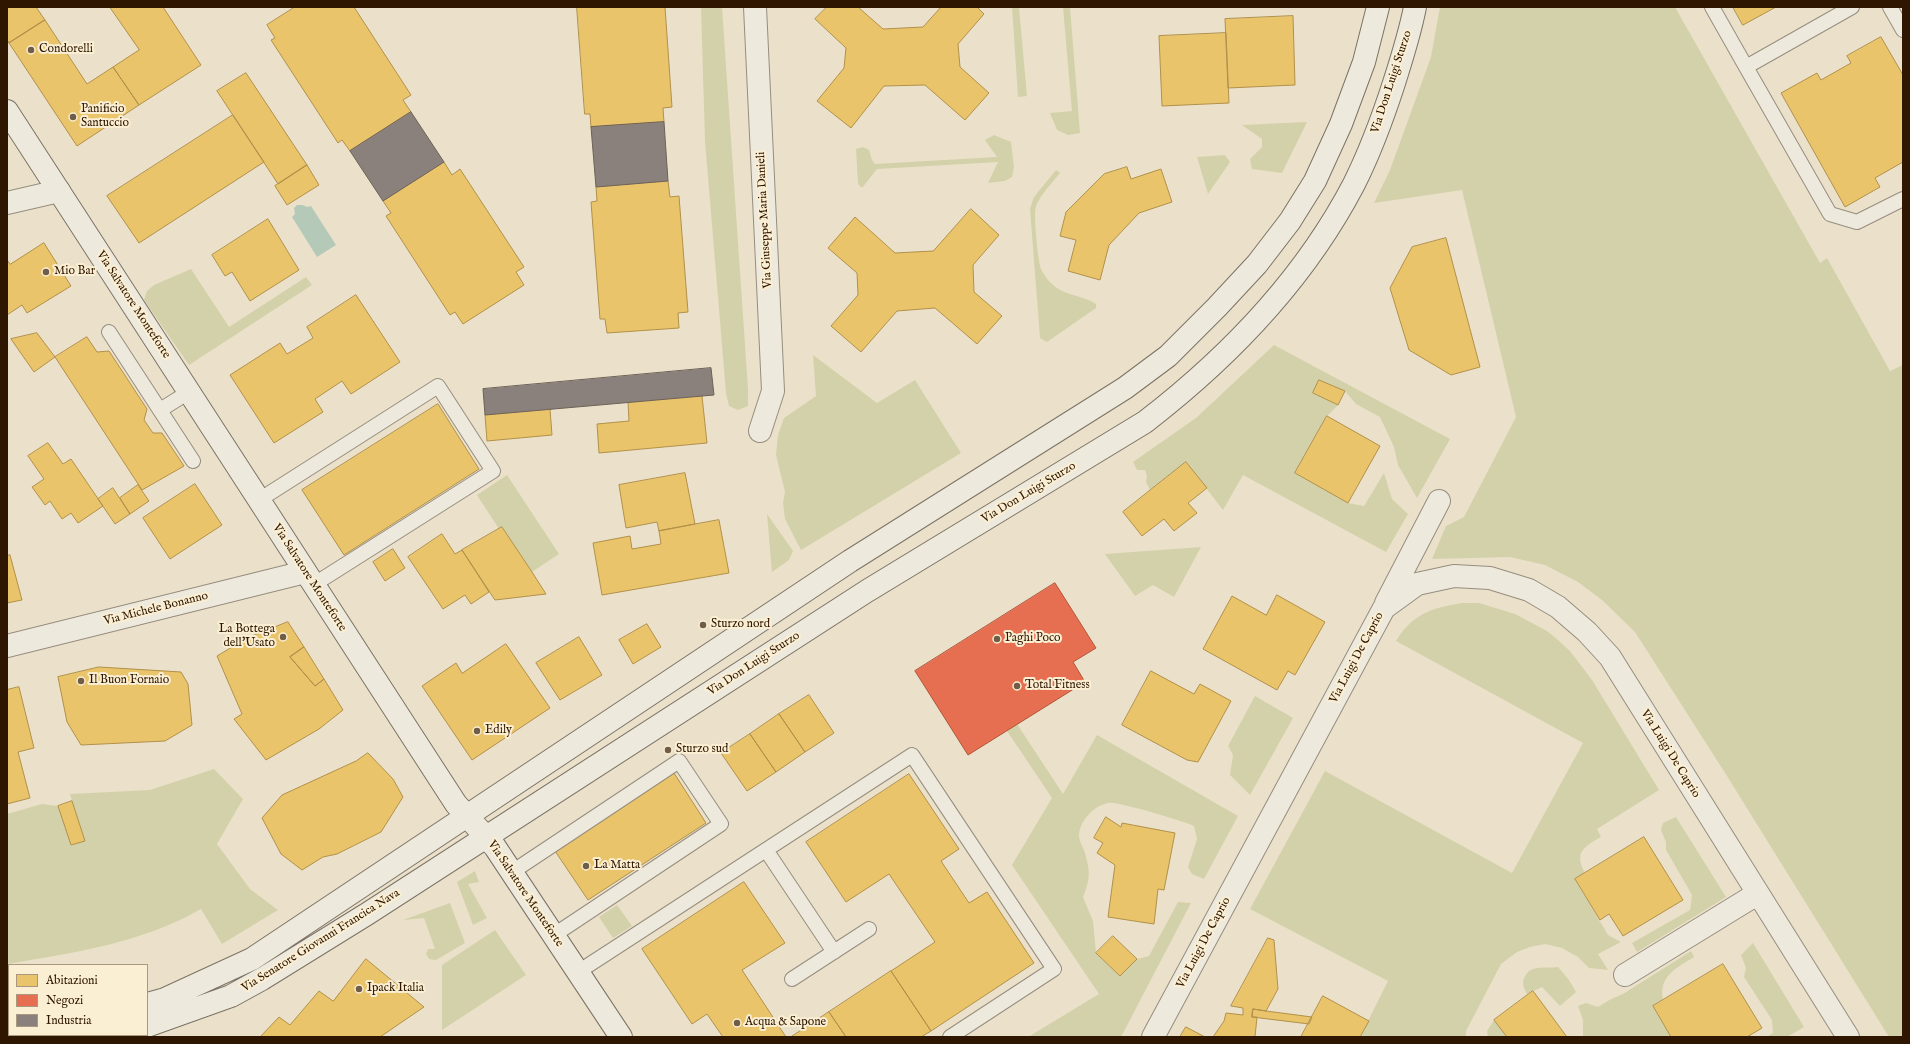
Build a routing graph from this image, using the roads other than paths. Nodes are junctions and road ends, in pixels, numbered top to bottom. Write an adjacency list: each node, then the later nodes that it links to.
1 (755, 7): 16 (street, Via Giuseppe Maria Danieli)
2 (1378, 7): 23 (street)
3 (1415, 7): 24 (street, Via Don Luigi Sturzo)
4 (1712, 7): 8 (lane)
5 (1852, 7): 8 (lane)
6 (1890, 7): 7 (lane)
7 (1903, 30)
8 (1746, 67): 11 (lane)
9 (7, 111): 10 (street, Via Salvatore Monteforte)
10 (59, 191): 12 (street); 14 (street, Via Salvatore Monteforte)
11 (1903, 199)
12 (7, 203)
13 (109, 332): 15 (lane)
14 (189, 392): 15 (lane); 18 (street, Via Salvatore Monteforte)
15 (160, 410): 17 (lane)
16 (760, 431)
17 (193, 461)
18 (259, 500): 20 (street, Via Salvatore Monteforte); 20 (lane)
19 (1440, 501): 21 (street)
20 (309, 579): 22 (street, Via Michele Bonanno); 23 (street, Via Salvatore Monteforte)
21 (1384, 608): 27 (street, Via Luigi De Caprio); 38 (street, Via Luigi De Caprio)
22 (7, 646)
23 (466, 816): 24 (street, Via Salvatore Monteforte); 34 (street, Via Senatore Giovanni Francica Nava)
24 (485, 837): 26 (street, Via Salvatore Monteforte); 35 (street, Via Senatore Giovanni Francica Nava)
25 (766, 850): 30 (lane); 31 (lane); 37 (lane)
26 (512, 872): 29 (street, Via Salvatore Monteforte); 29 (lane)
27 (1757, 894): 32 (street); 39 (street, Via Luigi De Caprio)
28 (869, 929): 30 (lane)
29 (554, 935): 31 (street, Via Salvatore Monteforte)
30 (834, 952): 33 (lane)
31 (578, 972): 36 (street, Via Salvatore Monteforte)
32 (1625, 975)
33 (792, 980)
34 (148, 1004)
35 (148, 1026)
36 (621, 1037)
37 (950, 1037)
38 (1153, 1037)
39 (1848, 1037)

